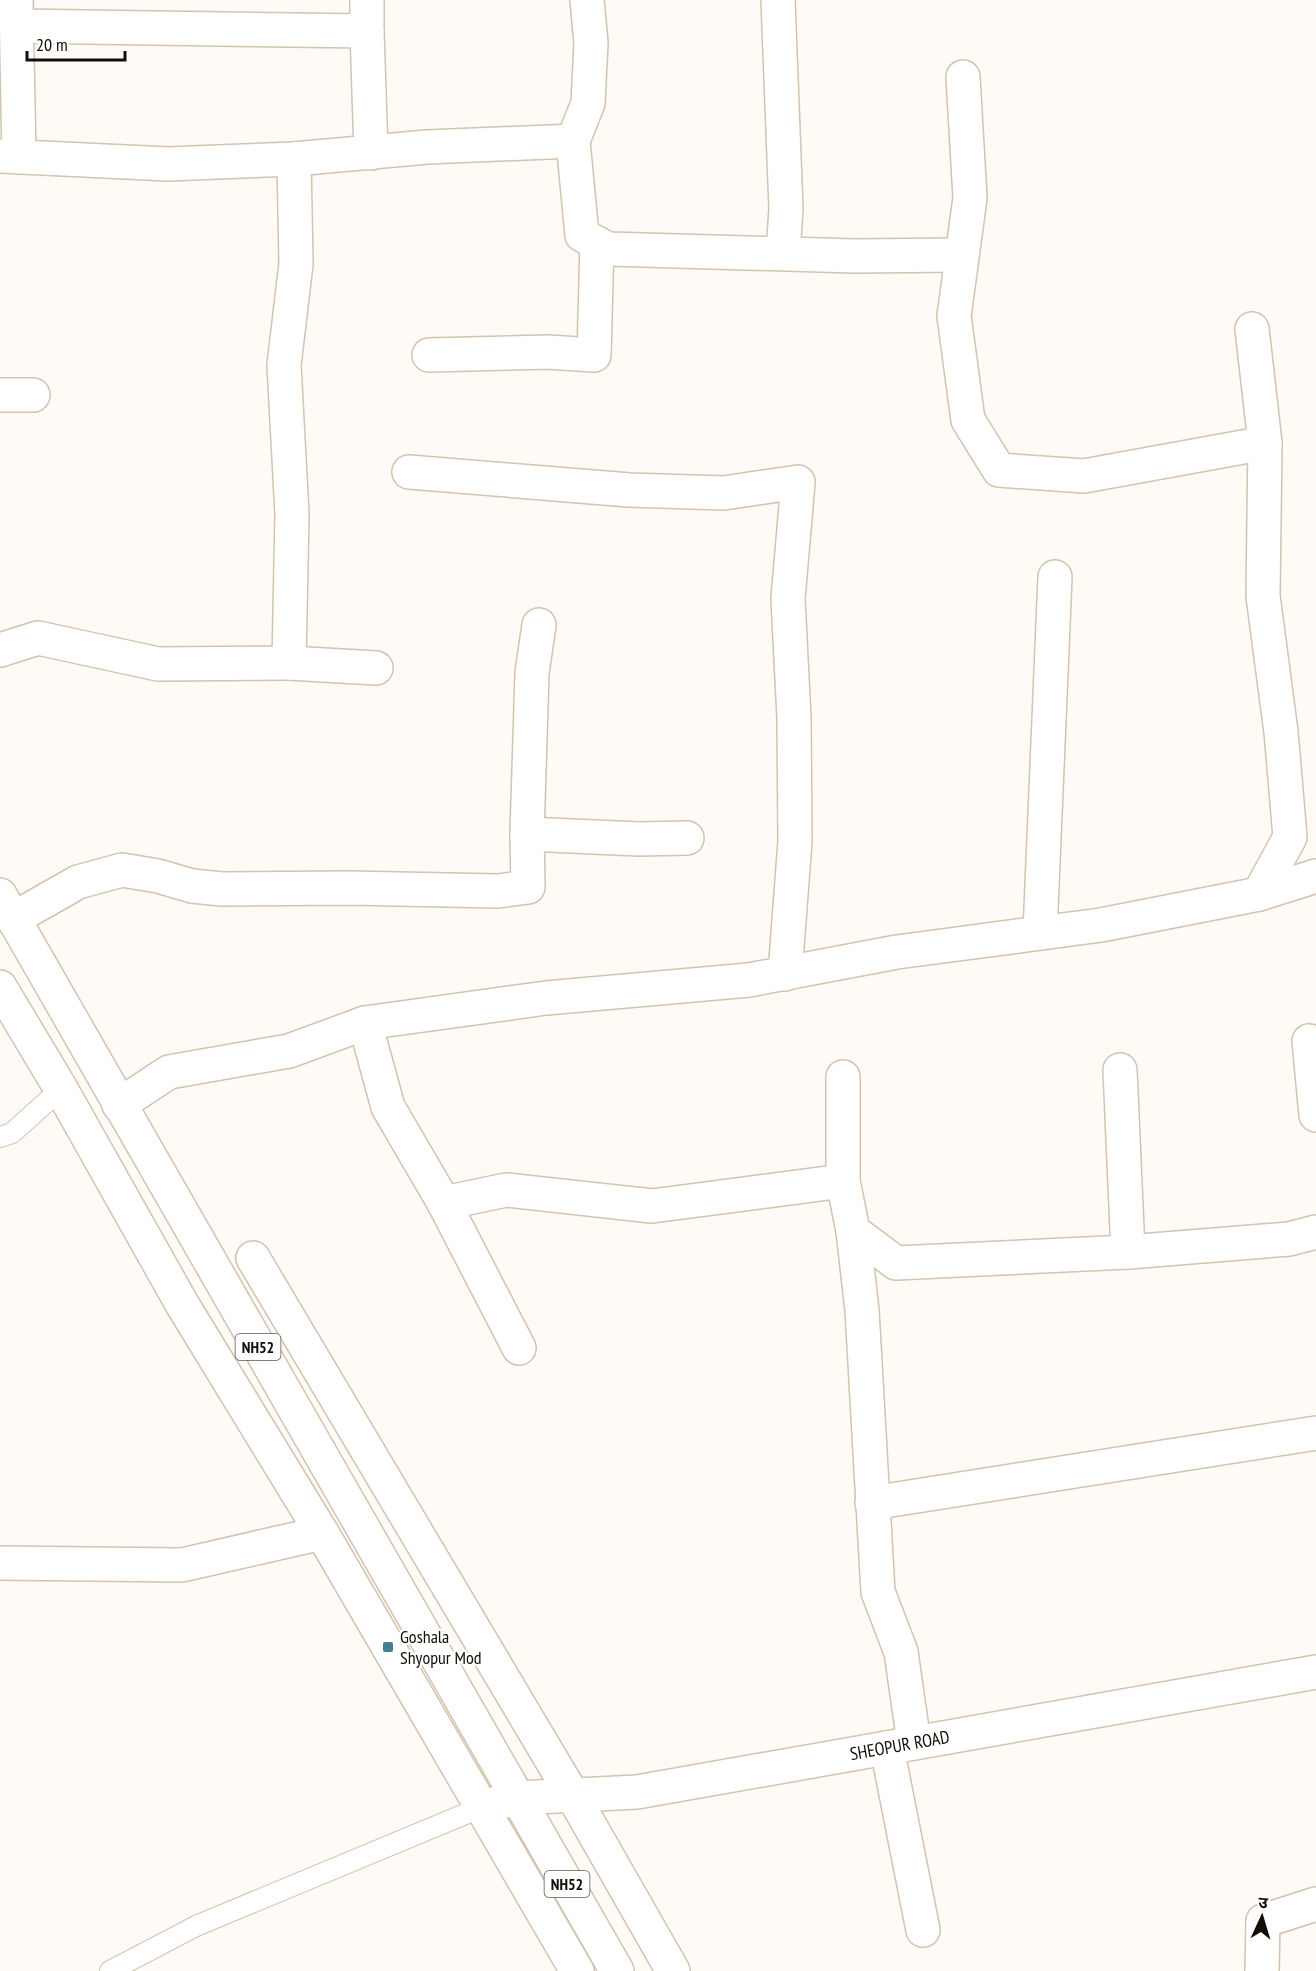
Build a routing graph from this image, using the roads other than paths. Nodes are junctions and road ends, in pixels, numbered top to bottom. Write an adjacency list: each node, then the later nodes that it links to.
1 (587, 0): 6 (main road)
2 (778, 0): 11 (main road)
3 (17, 13): 4 (main road); 8 (main road)
4 (367, 16): 7 (main road)
5 (963, 77): 12 (main road)
6 (573, 141): 7 (main road); 10 (main road)
7 (371, 153): 9 (main road)
8 (9, 156): 9 (main road)
9 (294, 159): 22 (main road)
10 (597, 243): 11 (main road); 14 (main road)
11 (783, 253): 12 (main road)
12 (962, 255): 17 (main road)
13 (1252, 329): 17 (main road)
14 (429, 355)
15 (0, 395): 16 (main road)
16 (33, 395)
17 (1265, 443): 27 (main road)
18 (410, 472): 30 (main road)
19 (1055, 577): 29 (main road)
20 (539, 625): 24 (main road)
21 (0, 650): 22 (main road)
22 (289, 663): 23 (main road)
23 (376, 668)
24 (527, 834): 25 (main road); 28 (main road)
25 (687, 838)
26 (1316, 876): 27 (main road)
27 (1258, 894): 29 (main road)
28 (6, 907): 37 (main road, NH52)
29 (1040, 933): 30 (main road)
30 (785, 974): 32 (main road)
31 (0, 987): 36 (main road, NH52)
32 (365, 1023): 37 (main road); 41 (main road)
33 (1309, 1041): 38 (main road)
34 (1120, 1070): 44 (main road)
35 (843, 1077): 40 (main road)
36 (61, 1089): 39 (lane); 49 (main road, NH52)
37 (119, 1105): 54 (main road, NH52)
38 (1316, 1115)
39 (0, 1137)
40 (843, 1181): 41 (main road); 42 (main road)
41 (444, 1203): 46 (main road)
42 (853, 1230): 44 (main road); 48 (main road)
43 (1316, 1232): 44 (main road)
44 (1128, 1252)
45 (253, 1258): 53 (main road)
46 (519, 1348)
47 (1316, 1434): 48 (main road)
48 (872, 1503): 52 (main road)
49 (322, 1533): 50 (main road); 55 (main road, NH52)
50 (0, 1563)
51 (1316, 1671): 52 (main road, SHEOPUR ROAD)
52 (901, 1745): 53 (main road, SHEOPUR ROAD); 57 (main road)
53 (573, 1797): 54 (main road, SHEOPUR ROAD); 61 (main road)
54 (517, 1798): 55 (main road, SHEOPUR ROAD); 60 (main road, NH52)
55 (482, 1807): 58 (lane); 59 (main road, NH52)
56 (1316, 1904): 62 (main road)
57 (923, 1930)
58 (110, 1971)
59 (577, 1971)
60 (617, 1971)
61 (673, 1971)
62 (1262, 1971)

